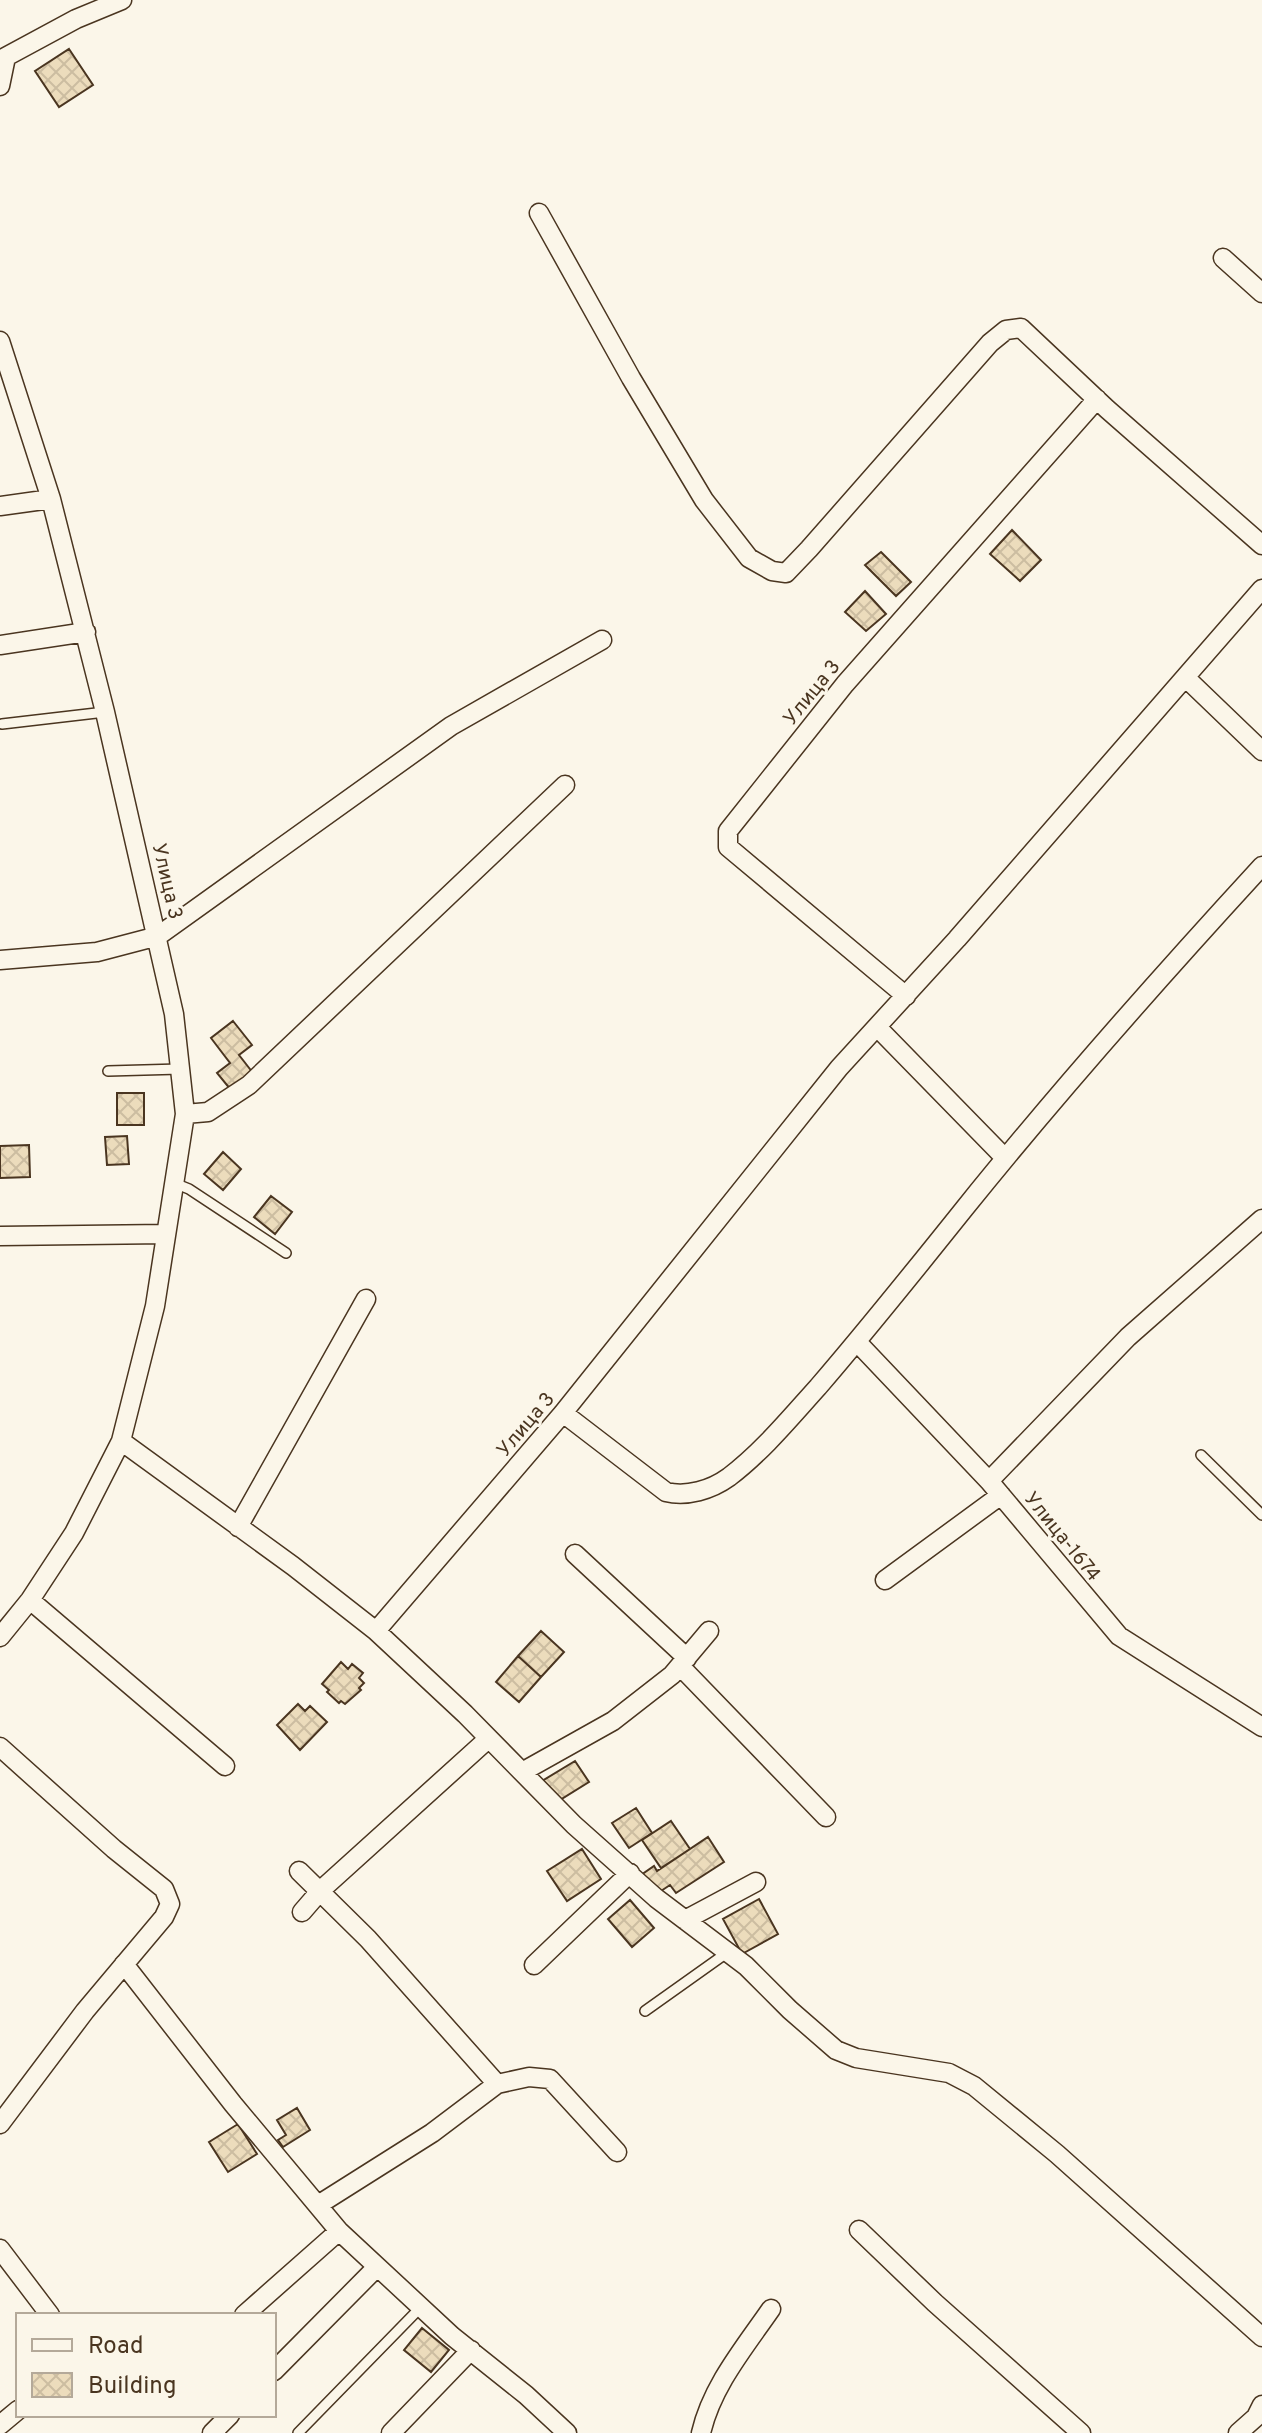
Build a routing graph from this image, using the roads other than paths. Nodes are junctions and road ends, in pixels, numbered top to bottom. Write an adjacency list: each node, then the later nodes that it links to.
1 (110, 2): 2 (street)
2 (3, 58): 3 (street)
3 (0, 86)
4 (539, 213): 8 (street)
5 (1223, 258): 6 (street)
6 (1262, 293)
7 (0, 341): 9 (street, Улица 3)
8 (1097, 399): 11 (street); 24 (street, Улица 3)
9 (51, 499): 10 (street); 13 (street, Улица 3)
10 (0, 506)
11 (1262, 545)
12 (1262, 589): 16 (street, Улица 3)
13 (86, 632): 15 (street); 17 (street, Улица 3)
14 (602, 640): 22 (street)
15 (0, 645)
16 (1186, 678): 19 (street); 24 (street, Улица 3)
17 (105, 712): 18 (lane); 22 (street, Улица 3)
18 (2, 724)
19 (1262, 751)
20 (565, 785): 28 (street)
21 (1262, 866): 29 (street)
22 (158, 936): 23 (street); 26 (street, Улица 3)
23 (0, 960)
24 (906, 996): 25 (street, Улица 3)
25 (877, 1027): 29 (street); 37 (street, Улица 3)
26 (180, 1069): 27 (lane); 28 (street, Улица 3)
27 (108, 1071)
28 (185, 1114): 30 (street, Улица 3)
29 (1005, 1158): 36 (street)
30 (174, 1183): 32 (street, Улица 3); 34 (lane)
31 (1262, 1219): 40 (street)
32 (166, 1234): 33 (street); 38 (street, Улица 3)
33 (0, 1236)
34 (286, 1253)
35 (366, 1299): 42 (street)
36 (857, 1342): 37 (street); 40 (street, Улица-1674)
37 (563, 1413): 46 (street, Улица 3)
38 (121, 1441): 42 (street); 45 (street, Улица 3)
39 (1201, 1455): 41 (lane)
40 (995, 1488): 44 (street); 50 (street, Улица-1674)
41 (1262, 1515)
42 (238, 1527): 46 (street)
43 (575, 1554): 49 (street)
44 (885, 1580)
45 (30, 1600): 48 (street, Улица 3); 53 (street)
46 (376, 1631): 51 (street)
47 (709, 1631): 49 (street)
48 (0, 1637)
49 (683, 1662): 54 (street); 55 (street)
50 (1262, 1727)
51 (488, 1739): 54 (street); 59 (street)
52 (0, 1747): 63 (street)
53 (225, 1766)
54 (522, 1772): 57 (street)
55 (826, 1817)
56 (299, 1871): 59 (street)
57 (630, 1873): 61 (street); 64 (street)
58 (756, 1882): 61 (street)
59 (321, 1890): 60 (street); 66 (street)
60 (302, 1912)
61 (685, 1920): 62 (street)
62 (728, 1952): 65 (lane); 78 (street)
63 (124, 1964): 67 (street); 69 (street)
64 (534, 1965)
65 (645, 2011)
66 (497, 2084): 68 (street); 69 (street)
67 (0, 2124)
68 (617, 2152)
69 (318, 2205): 71 (street)
70 (859, 2230): 90 (street)
71 (339, 2231): 73 (street); 77 (street)
72 (0, 2249): 76 (street)
73 (377, 2267): 74 (street); 80 (street)
74 (421, 2307): 79 (street); 86 (lane)
75 (771, 2309): 89 (street)
76 (48, 2313)
77 (246, 2313)
78 (1262, 2337)
79 (471, 2350): 87 (street); 88 (street)
80 (276, 2369)
81 (16, 2412): 84 (street)
82 (1260, 2414): 91 (street)
83 (228, 2417): 85 (street)
84 (0, 2425)
85 (212, 2433)
86 (298, 2433)
87 (391, 2433)
88 (567, 2433)
89 (701, 2433)
90 (1081, 2433)
91 (1238, 2433)

